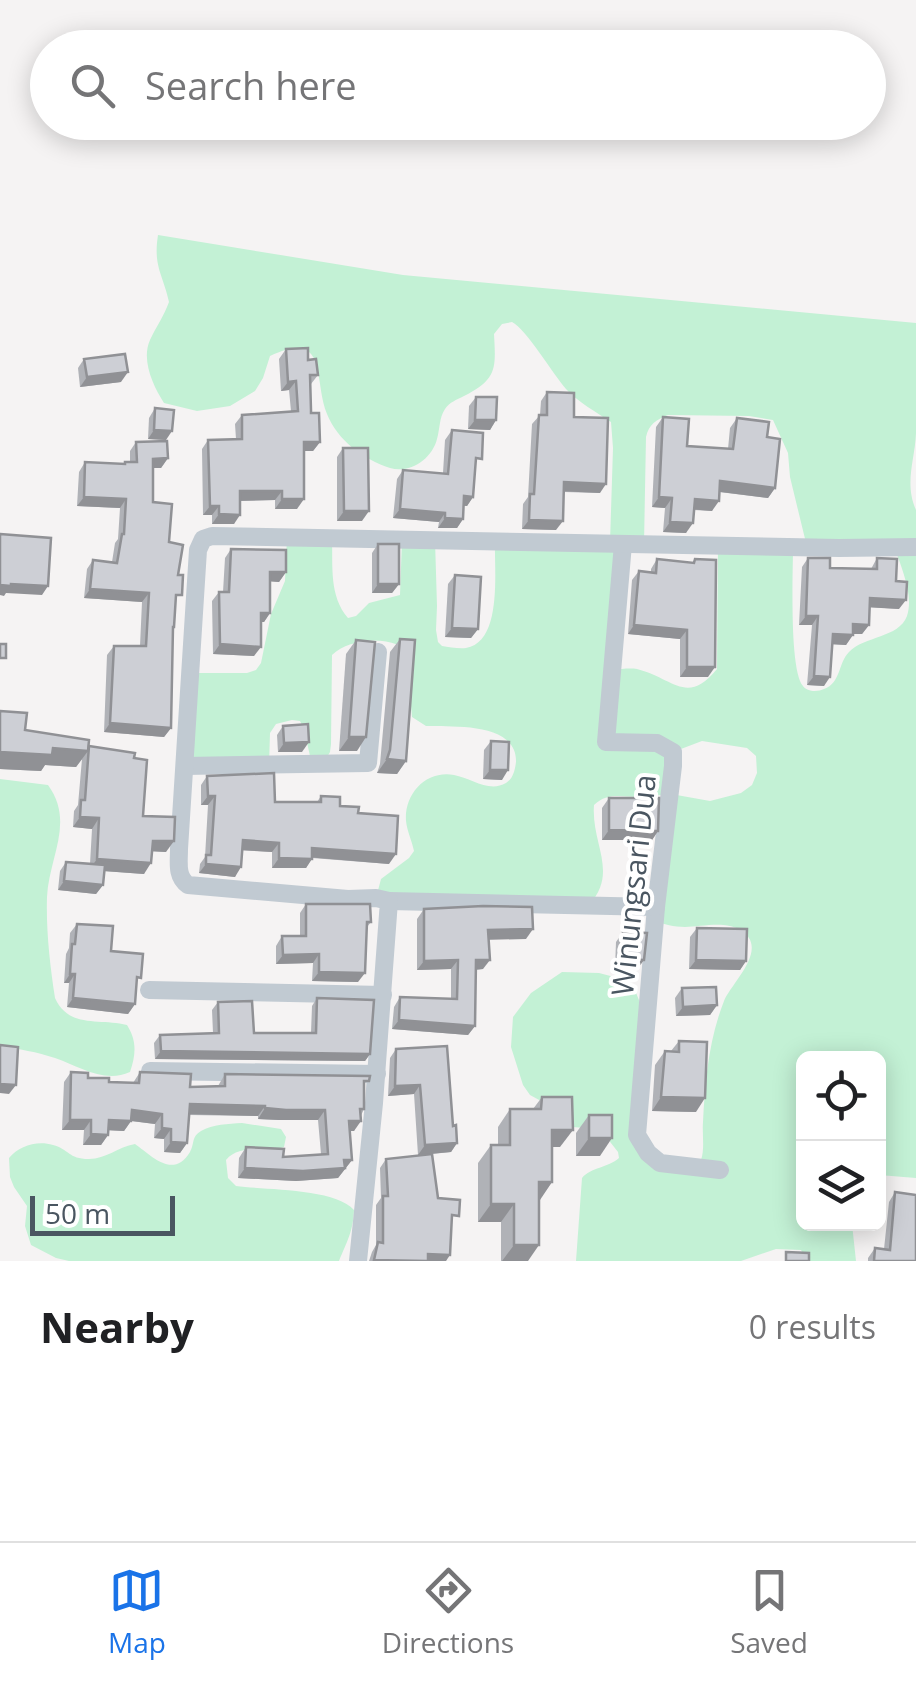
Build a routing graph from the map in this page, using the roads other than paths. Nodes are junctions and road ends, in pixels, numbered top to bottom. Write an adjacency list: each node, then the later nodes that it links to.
1 (623, 544): 2 (street); 4 (street); 6 (street, Winungsari Dua)
2 (916, 547)
3 (378, 652): 4 (street)
4 (184, 766): 5 (street)
5 (390, 901): 6 (street); 8 (street)
6 (656, 906): 11 (street, Winungsari Dua)
7 (149, 990): 8 (street)
8 (383, 995): 10 (street)
9 (150, 1071): 10 (street)
10 (377, 1074): 12 (street)
11 (720, 1170)
12 (358, 1261)

